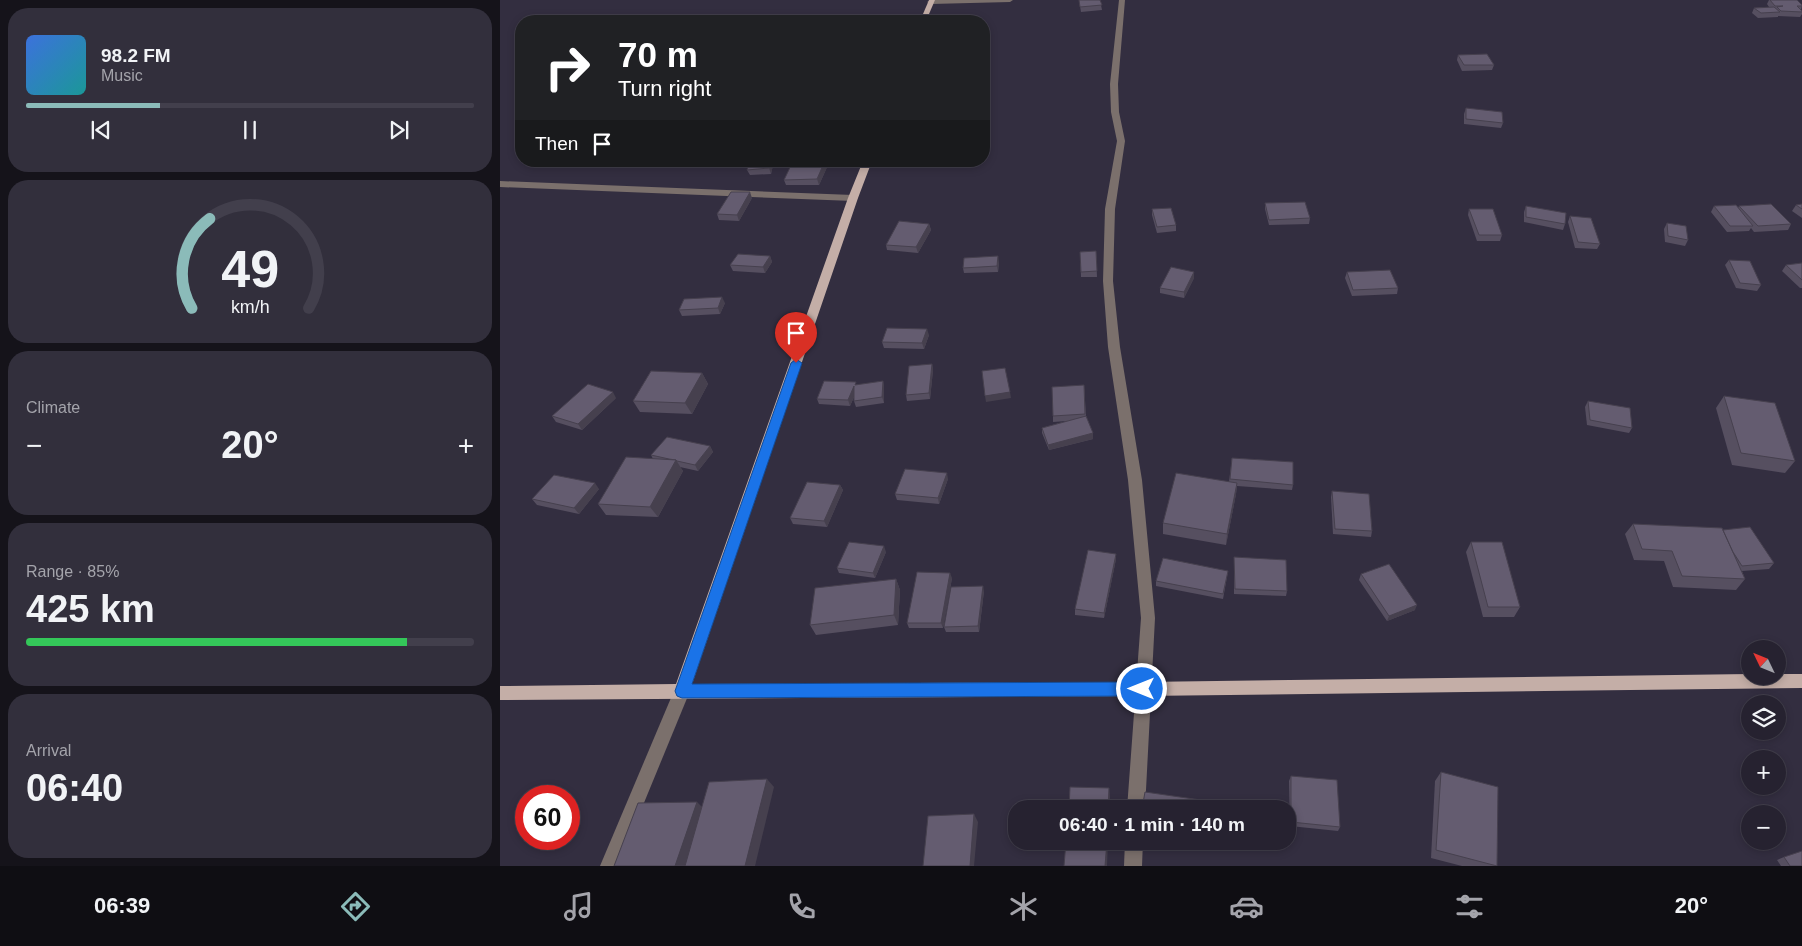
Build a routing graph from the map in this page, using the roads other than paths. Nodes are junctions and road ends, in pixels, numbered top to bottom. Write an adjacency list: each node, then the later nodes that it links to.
1 (1010, 0): 3 (street)
2 (1122, 0): 9 (street)
3 (931, 1): 4 (main road)
4 (926, 15)
5 (866, 167): 7 (main road)
6 (500, 184): 7 (street)
7 (853, 198): 10 (main road)
8 (1802, 680): 9 (main road)
9 (1142, 689): 10 (main road); 12 (street)
10 (682, 691): 11 (main road); 14 (street)
11 (500, 693)
12 (1136, 800)
13 (1134, 850): 15 (street)
14 (609, 866)
15 (1133, 866)

